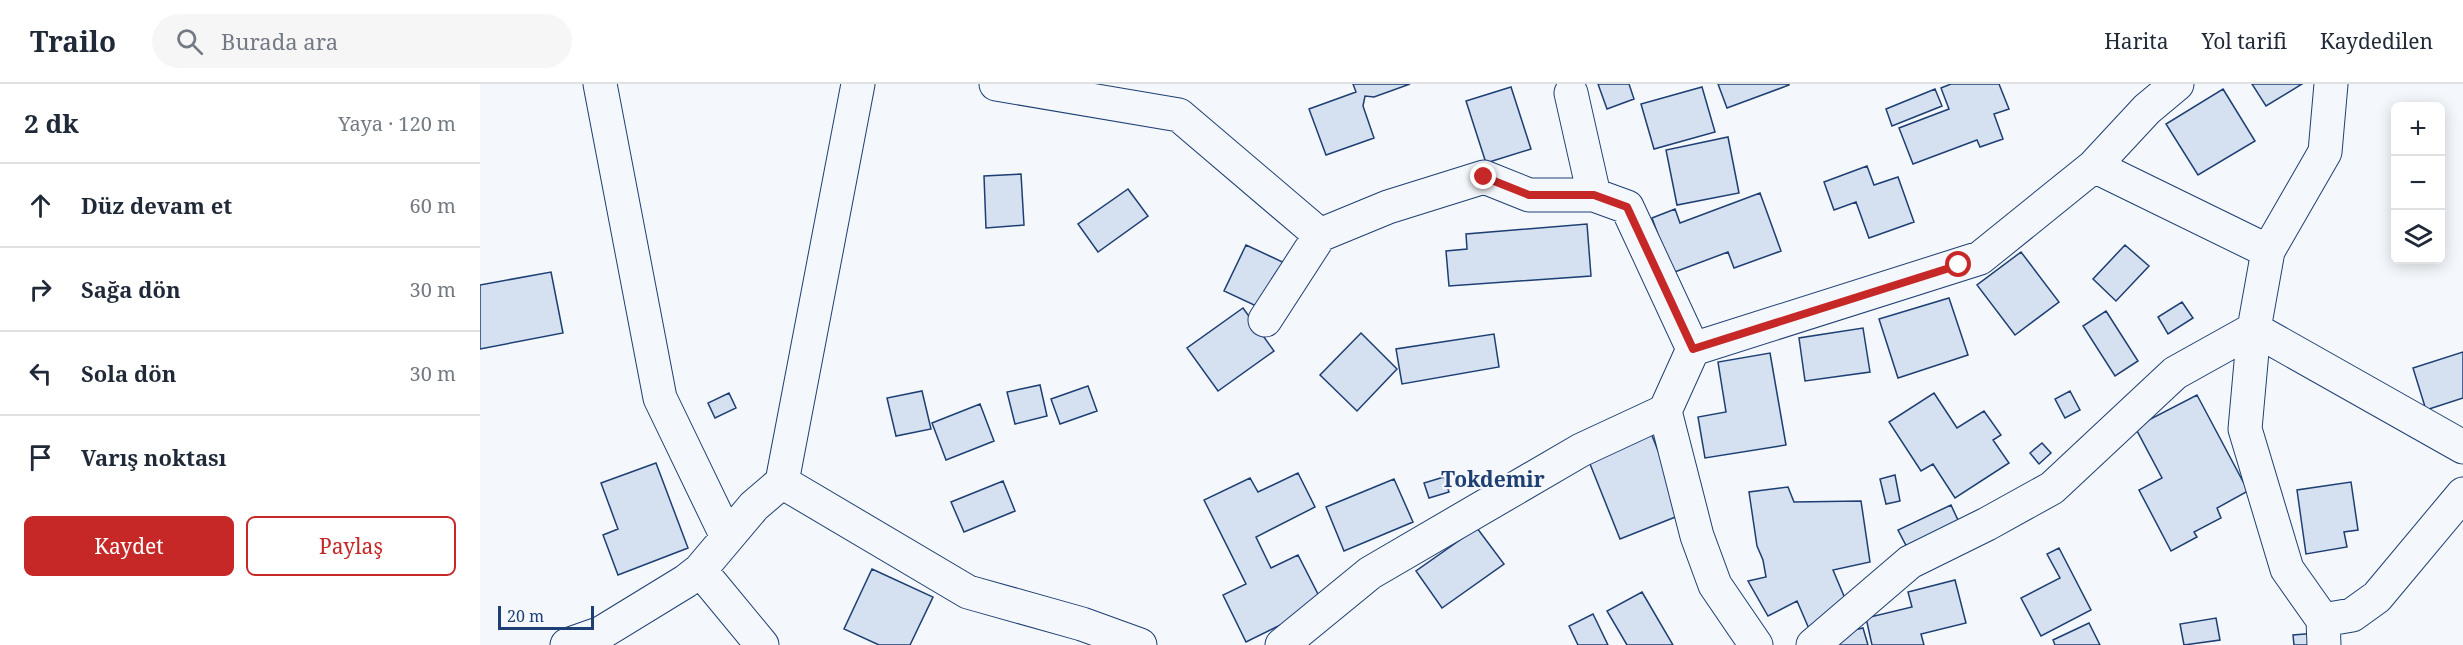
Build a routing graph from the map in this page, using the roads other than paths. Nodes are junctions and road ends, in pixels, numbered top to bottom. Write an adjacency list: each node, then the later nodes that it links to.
1 (600, 84): 18 (street)
2 (858, 84): 16 (street)
3 (996, 84): 9 (street)
4 (2177, 84): 7 (street)
5 (2331, 84): 10 (street)
6 (1571, 93): 8 (street)
7 (2094, 166): 10 (street); 13 (street)
8 (1594, 195): 9 (street); 13 (street)
9 (1320, 235): 11 (street)
10 (2268, 251): 12 (street)
11 (1265, 320)
12 (2254, 329): 15 (street); 20 (street); 27 (street)
13 (1693, 349): 14 (street)
14 (1665, 411): 25 (street); 26 (street)
15 (2463, 447)
16 (782, 482): 18 (street); 24 (street)
17 (2463, 494): 20 (street)
18 (727, 537): 19 (street)
19 (700, 570): 21 (street); 23 (street)
20 (2323, 632)
21 (602, 639): 22 (street)
22 (567, 645)
23 (762, 645)
24 (1140, 645)
25 (1282, 645)
26 (1756, 645)
27 (1813, 645)

